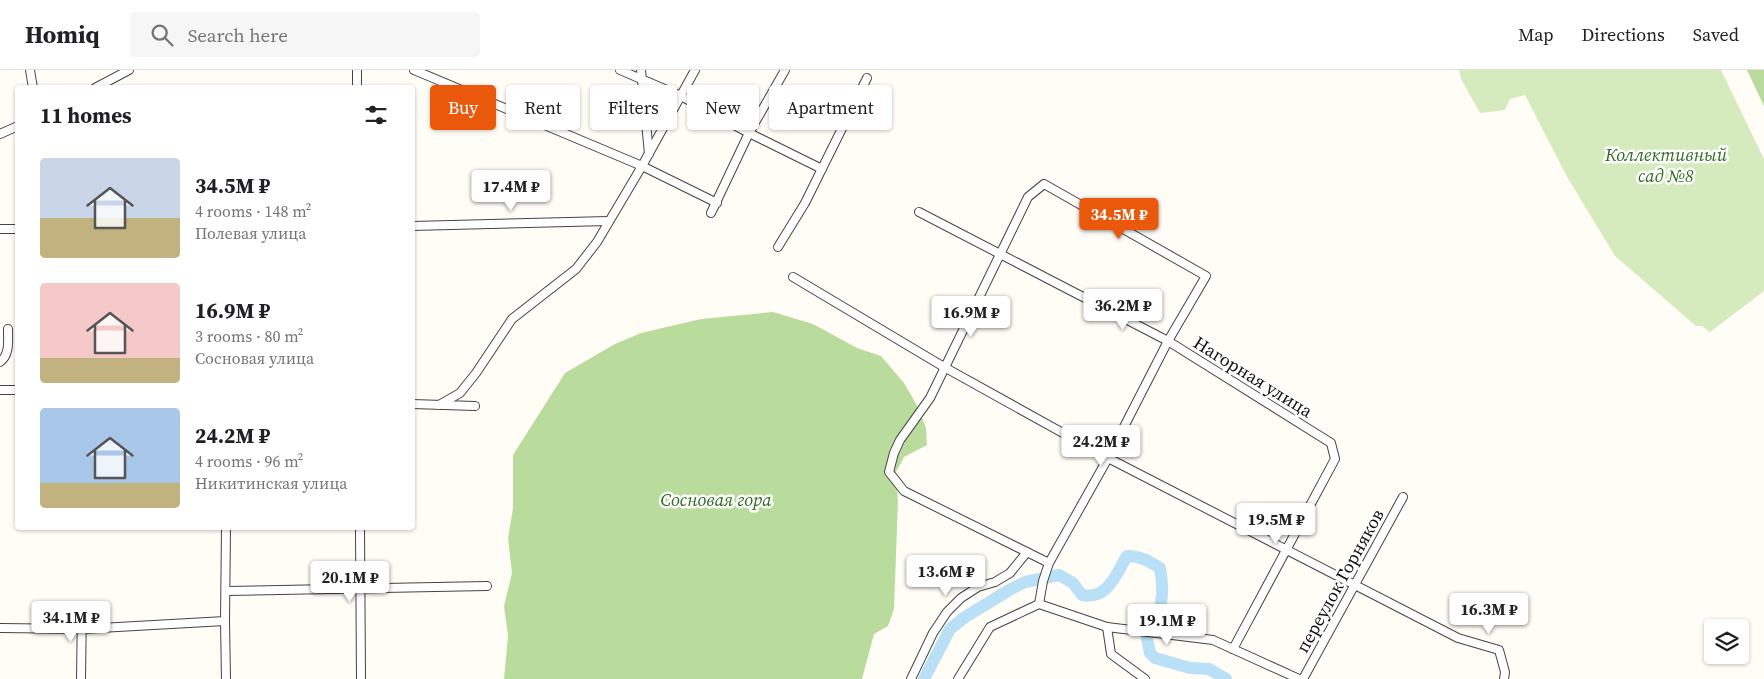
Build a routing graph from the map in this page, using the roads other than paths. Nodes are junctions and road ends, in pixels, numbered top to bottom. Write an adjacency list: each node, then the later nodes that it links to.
1 (30, 70): 11 (street)
2 (129, 70): 12 (street)
3 (357, 70): 13 (street)
4 (414, 70): 19 (street)
5 (620, 70): 10 (street)
6 (640, 70): 10 (street)
7 (695, 70): 14 (street)
8 (784, 70): 16 (street)
9 (867, 78): 20 (street)
10 (640, 79): 14 (street); 18 (street)
11 (32, 85)
12 (101, 85)
13 (357, 85)
14 (681, 96): 16 (street); 18 (street)
15 (15, 127): 17 (street)
16 (749, 133): 20 (street); 21 (street)
17 (0, 134)
18 (649, 154): 19 (street)
19 (642, 166): 21 (street); 24 (street)
20 (822, 169): 28 (street)
21 (717, 202): 23 (street)
22 (919, 212): 29 (street, Нагорная улица)
23 (711, 213)
24 (609, 221): 25 (street); 38 (street)
25 (415, 226)
26 (0, 229): 27 (street)
27 (15, 229)
28 (778, 247)
29 (1000, 254): 32 (street, Нагорная улица); 32 (street); 34 (street)
30 (793, 277): 34 (street)
31 (8, 330): 33 (street)
32 (1168, 342): 40 (street); 44 (street, Нагорная улица)
33 (0, 362)
34 (944, 367): 40 (street); 45 (street)
35 (0, 390): 36 (street)
36 (15, 390)
37 (415, 404): 38 (street)
38 (439, 405): 39 (street)
39 (475, 406)
40 (1108, 458): 44 (street); 46 (street)
41 (1403, 497): 47 (street, переулок Горняков)
42 (226, 530): 50 (street)
43 (360, 530): 49 (street)
44 (1286, 549): 47 (street); 57 (street)
45 (1027, 552): 46 (street); 61 (street)
46 (1049, 563): 51 (street)
47 (1355, 585): 64 (street, переулок Горняков); 65 (street)
48 (487, 586): 49 (street)
49 (361, 589): 50 (street); 60 (street)
50 (226, 591): 53 (street)
51 (1039, 604): 54 (street); 62 (street)
52 (82, 606): 56 (street)
53 (225, 621): 56 (street); 59 (street)
54 (1107, 627): 57 (street); 63 (street)
55 (0, 628): 56 (street)
56 (82, 629): 58 (street)
57 (1233, 649): 64 (street)
58 (81, 679)
59 (226, 679)
60 (361, 679)
61 (911, 679)
62 (958, 679)
63 (1145, 679)
64 (1301, 679)
65 (1504, 679)

